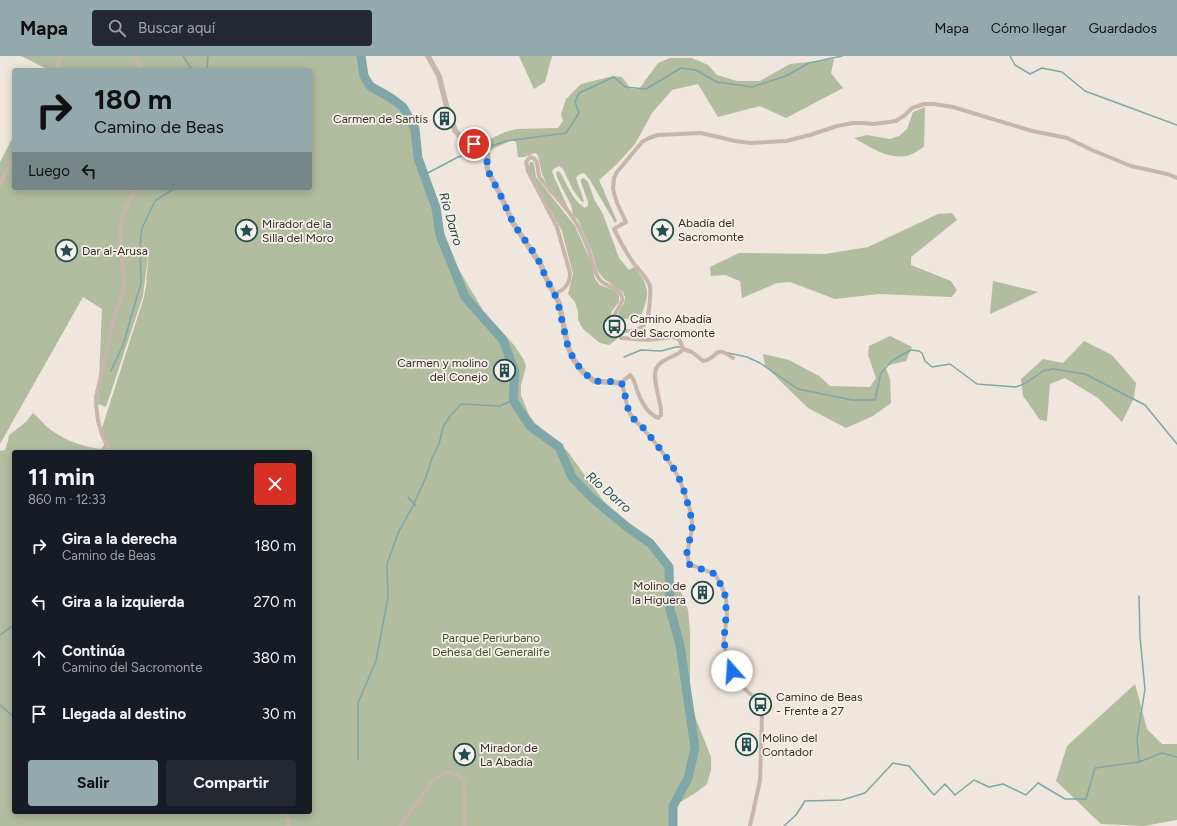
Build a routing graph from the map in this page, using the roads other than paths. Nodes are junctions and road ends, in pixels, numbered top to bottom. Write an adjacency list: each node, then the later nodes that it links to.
1 (61, 56): 4 (street)
2 (136, 56): 5 (street)
3 (428, 56): 10 (street)
4 (56, 68)
5 (140, 68)
6 (12, 161): 8 (street)
7 (1177, 178): 11 (street)
8 (0, 184)
9 (135, 190): 15 (street)
10 (554, 294): 11 (street); 14 (street)
11 (617, 326): 12 (street)
12 (683, 349): 13 (street); 14 (street)
13 (733, 358)
14 (621, 382): 20 (street)
15 (111, 450)
16 (286, 814): 17 (street)
17 (289, 826)
18 (400, 826): 19 (street)
19 (465, 826)
20 (750, 826)

